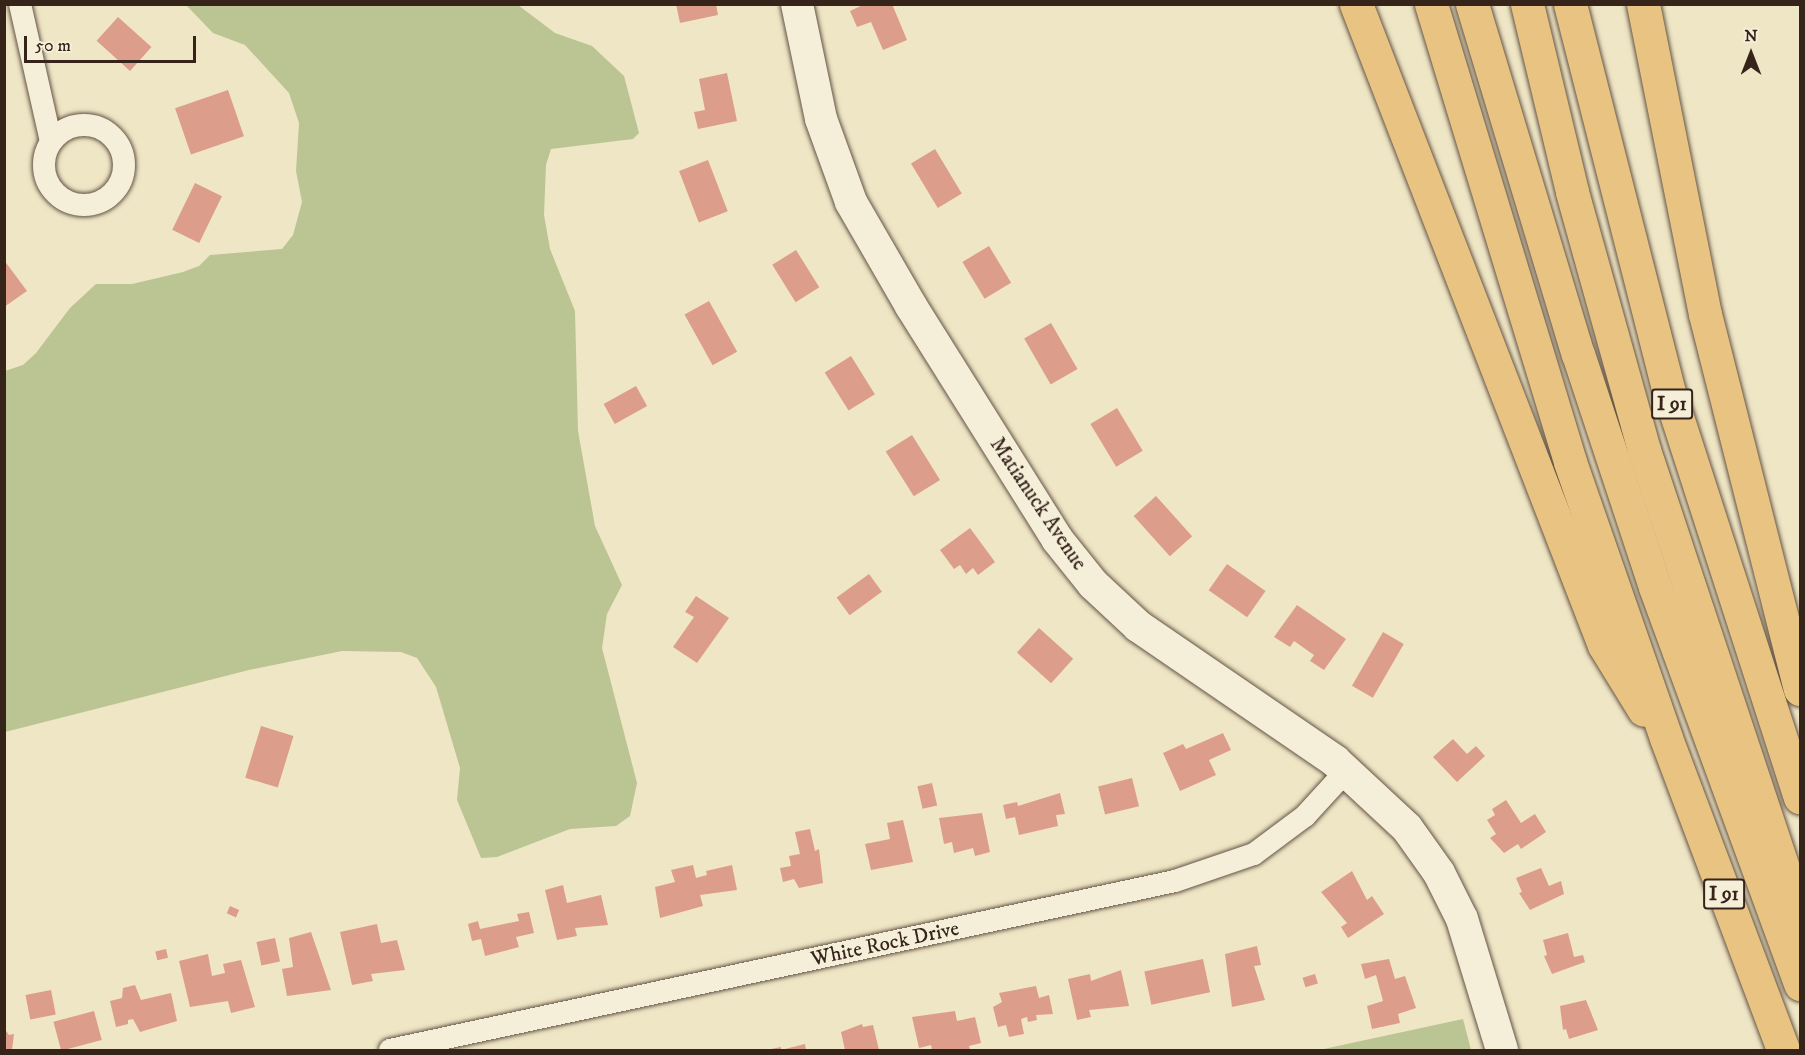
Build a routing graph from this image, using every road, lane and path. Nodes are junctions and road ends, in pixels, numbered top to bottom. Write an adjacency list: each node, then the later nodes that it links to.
1 (20, 4): 9 (street)
2 (797, 4): 12 (street, Matianuck Avenue)
3 (1356, 4): 11 (highway)
4 (1431, 4): 11 (highway, I 91)
5 (1472, 4): 15 (highway)
6 (1527, 4): 14 (highway)
7 (1569, 4): 13 (highway, I 91)
8 (1643, 4): 10 (highway)
9 (51, 142)
10 (1800, 689)
11 (1666, 738): 18 (highway, I 91)
12 (1347, 770): 16 (street, White Rock Drive); 17 (street, Matianuck Avenue)
13 (1800, 797)
14 (1800, 919)
15 (1800, 984)
16 (390, 1050)
17 (1502, 1050)
18 (1783, 1050)

